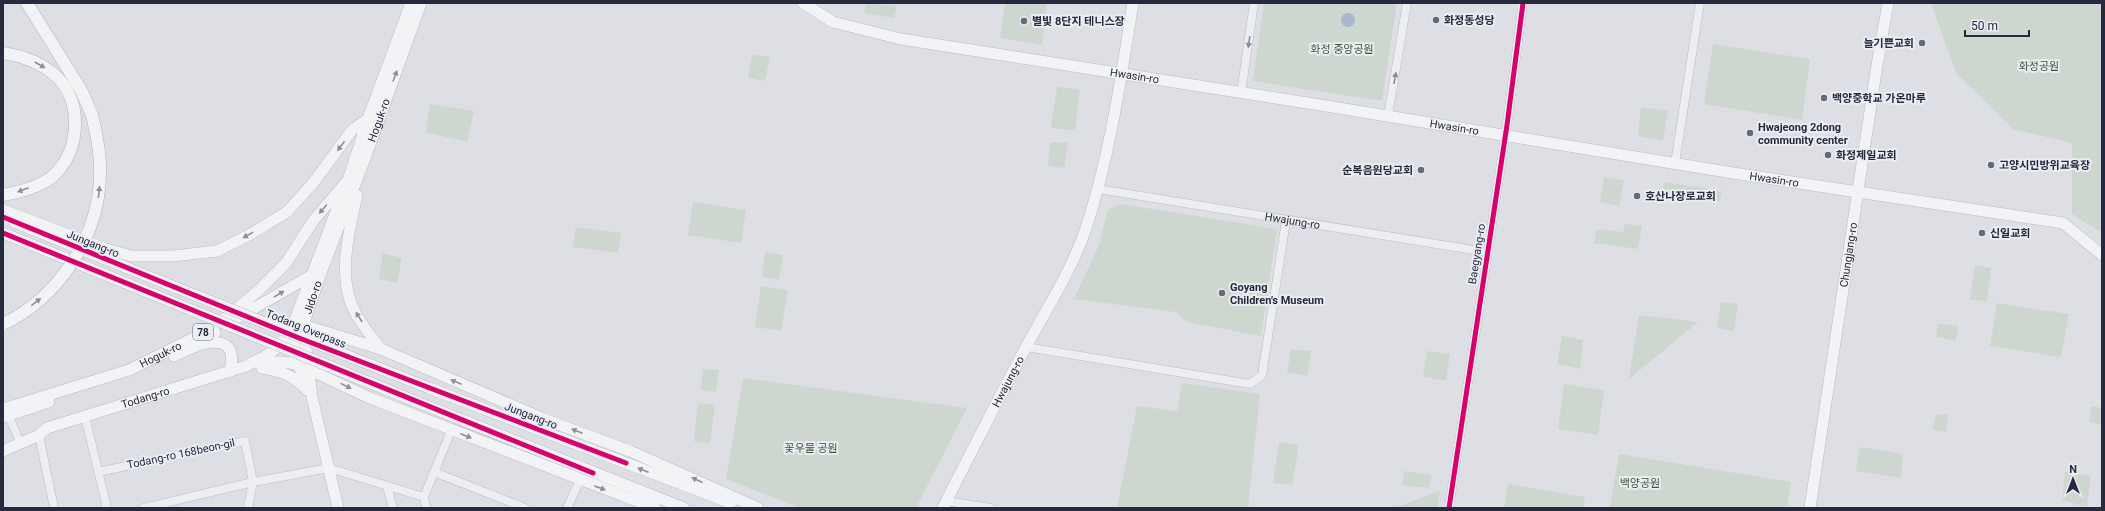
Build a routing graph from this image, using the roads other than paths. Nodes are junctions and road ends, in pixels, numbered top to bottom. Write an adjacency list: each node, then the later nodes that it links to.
1 (27, 3): 32 (highway, one-way to 1, bridge)
2 (411, 3): 15 (main road, Hoguk-ro / 78)
3 (421, 3): 17 (main road, Hoguk-ro, one-way to 3)
4 (803, 3): 12 (main road, Hwasin-ro)
5 (1133, 3): 12 (main road, Hwajung-ro)
6 (1254, 3): 13 (street, one-way to 13)
7 (1407, 3): 14 (street, one-way to 7)
8 (1523, 3): 16 (street, Baegyang-ro)
9 (1700, 3): 18 (street)
10 (1888, 3): 21 (main road, Chungjang-ro)
11 (3, 53): 22 (highway, one-way to 22)
12 (1122, 74): 13 (main road, Hwasin-ro); 20 (main road, Hwajung-ro)
13 (1241, 93): 14 (main road, Hwasin-ro)
14 (1388, 116): 16 (main road, Hwasin-ro)
15 (368, 119): 19 (main road, Hoguk-ro / 78); 23 (main road, one-way to 23)
16 (1506, 135): 18 (main road, Hwasin-ro); 27 (street, Baegyang-ro)
17 (364, 161): 29 (main road, Hoguk-ro); 37 (main road, one-way to 17)
18 (1675, 164): 21 (main road, Hwasin-ro)
19 (348, 180): 30 (main road, Hoguk-ro); 43 (main road, Hoguk-ro / 78, one-way to 43)
20 (1098, 188): 25 (street, Hwajung-ro); 36 (main road, Hwajung-ro)
21 (1858, 192): 28 (main road, Hwasin-ro); 74 (main road, Chungjang-ro)
22 (3, 195)
23 (3, 210)
24 (3, 217): 31 (main road, Jungang-ro)
25 (1286, 221): 27 (street, Hwajung-ro); 36 (street)
26 (3, 233): 69 (main road, bridge)
27 (1486, 252): 73 (street, Baegyang-ro)
28 (2102, 255)
29 (322, 270): 30 (main road, Hoguk-ro / 78); 33 (main road, Jido-ro)
30 (311, 275): 33 (main road, Jido-ro); 35 (main road, Hoguk-ro / 78, one-way to 30)
31 (177, 288): 41 (main road, Todang Overpass, bridge)
32 (3, 324)
33 (298, 325): 34 (main road, Todang-ro); 37 (main road); 38 (main road, Todang-ro); 39 (main road, Jido-ro)
34 (294, 340): 38 (main road, Todang-ro); 39 (main road, Jido-ro)
35 (198, 345): 40 (main road); 43 (main road, Hoguk-ro / 78)
36 (1026, 347): 56 (main road, Hwajung-ro)
37 (381, 349): 71 (main road, one-way to 37)
38 (256, 366): 39 (main road, Todang-ro); 40 (main road, Todang-ro); 42 (main road); 44 (main road, Todang-ro)
39 (302, 367): 42 (main road, Jido-ro); 45 (main road, one-way to 45)
40 (230, 371): 44 (main road, Todang-ro)
41 (429, 388): 70 (main road, Jungang-ro, one-way to 41)
42 (312, 397): 49 (main road, Jido-ro)
43 (4, 411): 47 (street)
44 (86, 419): 46 (main road, Todang-ro); 50 (street)
45 (451, 431): 51 (street); 52 (main road, one-way to 52)
46 (39, 435): 47 (main road, Todang-ro); 59 (street)
47 (20, 442): 48 (main road, Todang-ro)
48 (3, 451)
49 (329, 468): 53 (street); 54 (street); 63 (main road, Jido-ro)
50 (98, 472): 53 (street, Todang-ro 168beon-gil); 60 (street)
51 (434, 472): 55 (street); 58 (street)
52 (580, 480): 67 (street); 68 (main road, one-way to 68)
53 (253, 482): 57 (street); 62 (street)
54 (387, 486): 55 (street); 64 (street)
55 (424, 498): 65 (street)
56 (945, 504): 72 (street)
57 (162, 506): 61 (street)
58 (515, 506): 66 (street)
59 (54, 508)
60 (107, 508)
61 (144, 508)
62 (248, 508)
63 (338, 508)
64 (393, 508)
65 (426, 508)
66 (525, 508)
67 (567, 508)
68 (655, 508)
69 (684, 508)
70 (745, 508)
71 (758, 508)
72 (990, 508)
73 (1449, 508)
74 (1810, 508)

